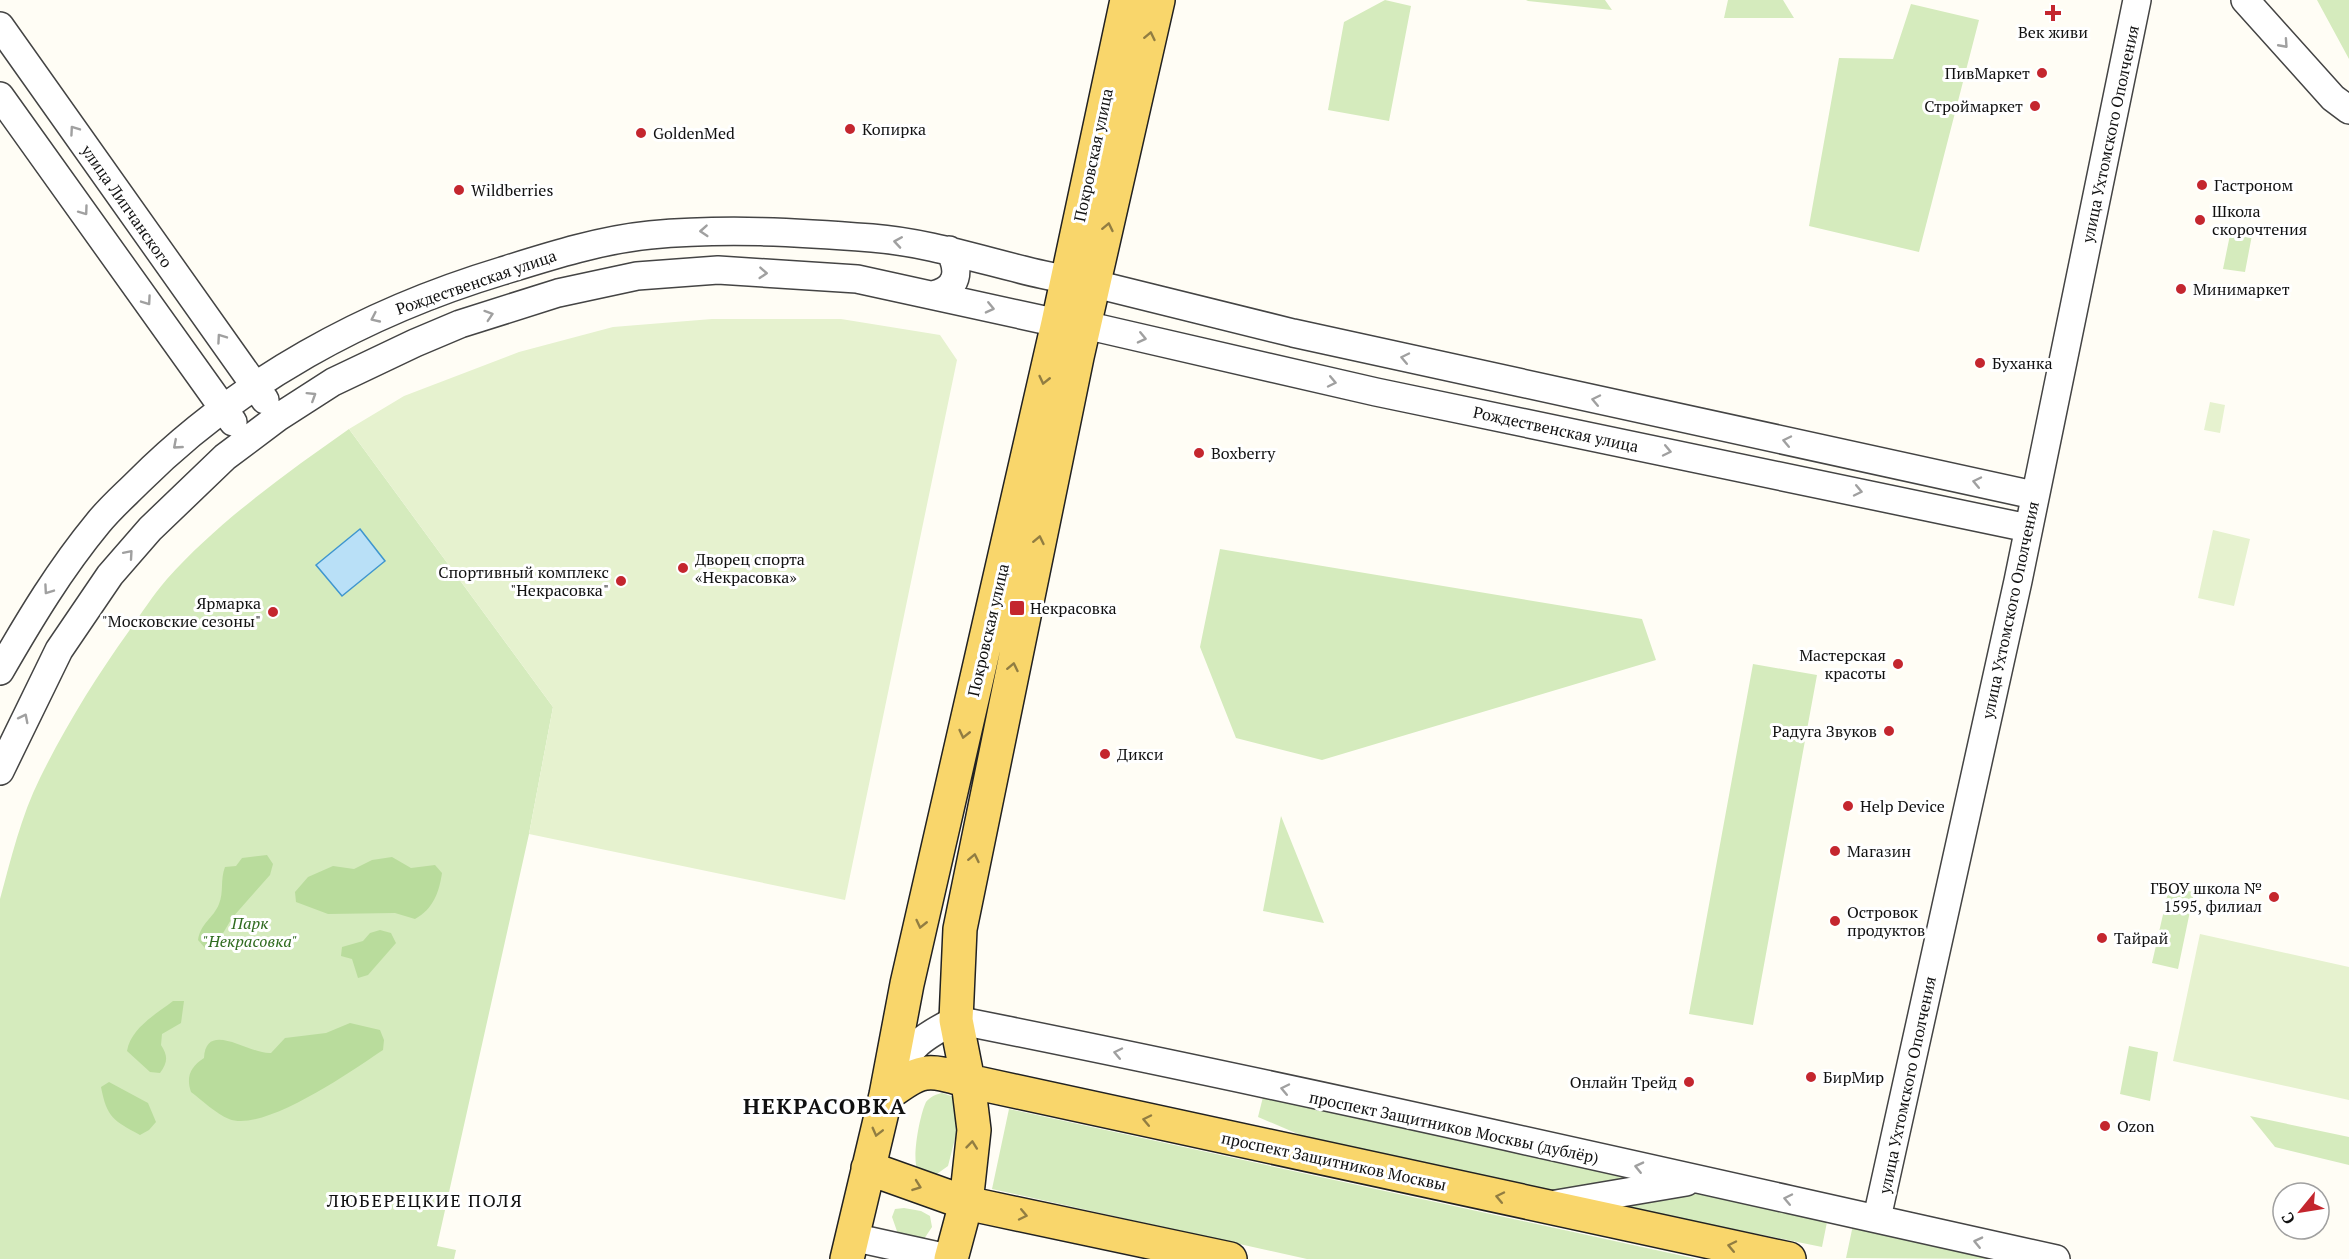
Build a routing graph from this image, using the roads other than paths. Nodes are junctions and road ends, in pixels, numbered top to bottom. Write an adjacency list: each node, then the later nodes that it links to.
1 (1127, 0): 9 (main road, Покровская улица)
2 (1158, 0): 9 (main road, Покровская улица, one-way to 2)
3 (2138, 0): 18 (street, улица Ухтомского Ополчения)
4 (2246, 0): 7 (street, one-way to 7)
5 (0, 26): 14 (street, улица Липчанского, one-way to 5)
6 (0, 96): 15 (street, one-way to 15)
7 (2349, 110)
8 (949, 250): 9 (street, Рождественская улица); 10 (street); 14 (street, Рождественская улица, one-way to 14)
9 (1081, 282): 11 (main road, Покровская улица); 12 (street, Рождественская улица)
10 (933, 295): 11 (street, Рождественская улица, one-way to 11); 16 (street, Рождественская улица, one-way to 10)
11 (1072, 324): 13 (street, Рождественская улица, one-way to 13); 22 (main road, Покровская улица, one-way to 11); 24 (main road, Покровская улица, one-way to 24)
12 (1293, 333): 13 (street); 18 (street, Рождественская улица, one-way to 12)
13 (1285, 372): 19 (street, Рождественская улица, one-way to 19)
14 (255, 386): 15 (street, Рождественская улица); 16 (street, улица Липчанского)
15 (223, 408): 17 (street); 20 (street, Рождественская улица, one-way to 20)
16 (277, 418): 17 (street, Рождественская улица)
17 (246, 440): 21 (street, Рождественская улица, one-way to 17)
18 (2034, 495): 19 (street, улица Ухтомского Ополчения)
19 (2028, 528): 29 (street, улица Ухтомского Ополчения)
20 (0, 671)
21 (0, 771)
22 (956, 1020): 23 (main road, Покровская улица); 24 (street); 26 (street, проспект Защитников Москвы (дублёр), one-way to 22)
23 (968, 1081): 24 (main road, проспект Защитников Москвы); 27 (main road, Покровская улица, one-way to 23); 28 (main road, проспект Защитников Москвы, one-way to 23)
24 (886, 1095): 25 (main road, Покровская улица, one-way to 25)
25 (868, 1168): 27 (main road, one-way to 27); 30 (main road, Покровская улица)
26 (1696, 1180): 28 (street); 29 (street, проспект Защитников Москвы (дублёр), one-way to 26)
27 (966, 1203): 31 (main road, Покровская улица); 32 (main road, one-way to 32)
28 (1542, 1206): 33 (main road, проспект Защитников Москвы, one-way to 28)
29 (1877, 1218): 34 (street, проспект Защитников Москвы (дублёр), one-way to 29)
30 (849, 1248): 31 (street)
31 (951, 1259)
32 (1230, 1259)
33 (1789, 1259)
34 (2056, 1259)

